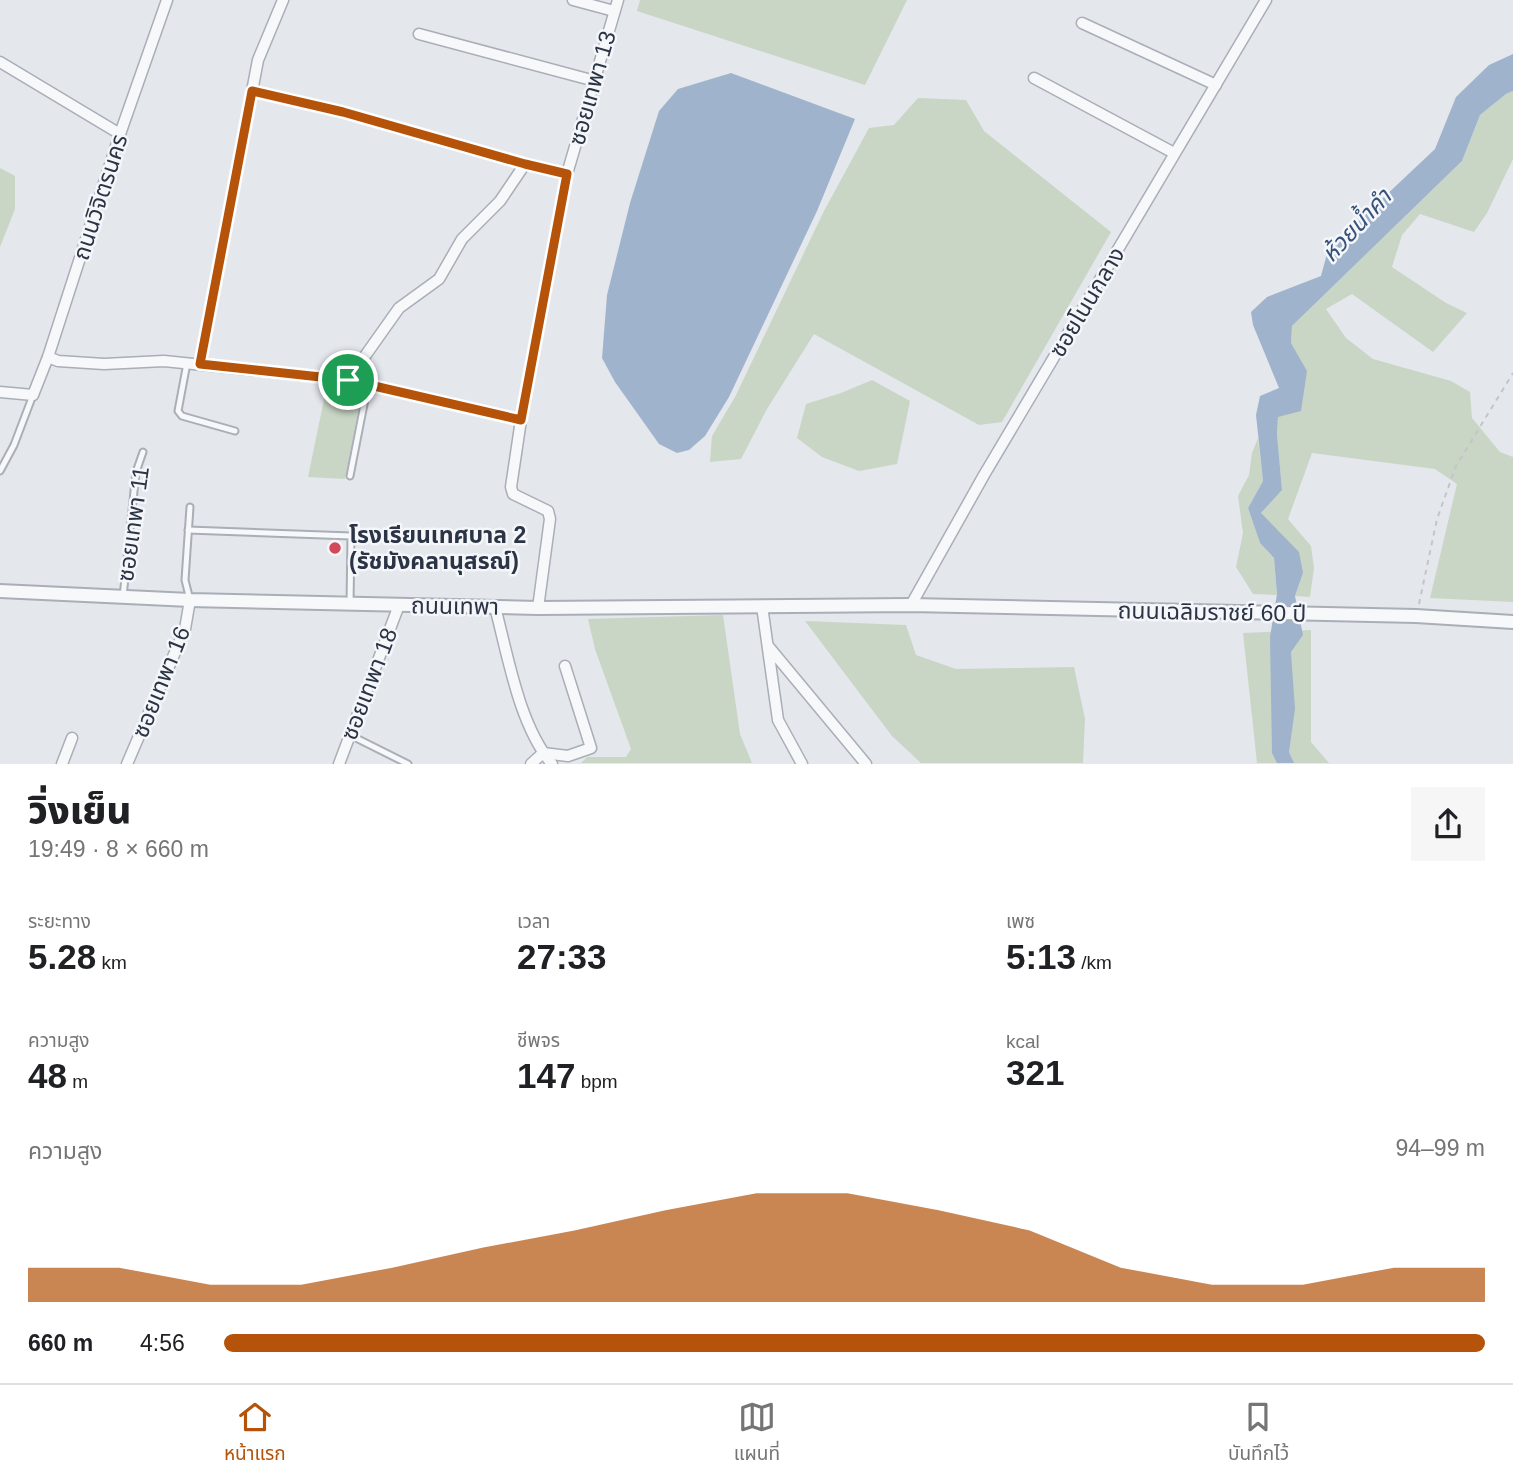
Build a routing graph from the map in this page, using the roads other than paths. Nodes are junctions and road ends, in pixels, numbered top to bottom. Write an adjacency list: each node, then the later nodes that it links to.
1 (167, 0): 14 (street, ถนนวิจิตรนคร)
2 (283, 0): 13 (street)
3 (573, 0): 6 (street)
4 (618, 0): 6 (street, ซอยเทพา 13)
5 (1266, 0): 12 (street, ซอยโนนกลาง)
6 (614, 12): 11 (street, ซอยเทพา 13)
7 (1082, 23): 12 (street)
8 (419, 34): 11 (street)
9 (0, 62): 14 (street)
10 (1034, 78): 15 (street)
11 (595, 80): 17 (street, ซอยเทพา 13)
12 (1216, 85): 15 (street, ซอยโนนกลาง)
13 (252, 91): 16 (street); 20 (street)
14 (120, 134): 18 (street, ถนนวิจิตรนคร)
15 (1174, 153): 37 (street, ซอยโนนกลาง)
16 (525, 164): 17 (street); 21 (street)
17 (567, 174): 25 (street, ซอยเทพา 13)
18 (48, 357): 19 (street); 24 (street, ถนนวิจิตรนคร)
19 (187, 363): 20 (street); 26 (lane)
20 (200, 364): 21 (street)
21 (348, 380): 22 (street)
22 (368, 384): 25 (street); 29 (lane)
23 (0, 392): 24 (street)
24 (33, 394): 28 (lane)
25 (521, 420): 40 (street, ซอยเทพา 13)
26 (235, 431)
27 (143, 452): 33 (lane, ซอยเทพา 11)
28 (0, 471)
29 (350, 476)
30 (190, 508): 31 (lane)
31 (188, 530): 34 (lane); 35 (lane)
32 (0, 591): 33 (street, ถนนเทพา)
33 (123, 597): 34 (street, ถนนเทพา)
34 (190, 600): 35 (street, ถนนเทพา); 48 (street, ซอยเทพา 16)
35 (350, 604): 36 (street, ถนนเทพา)
36 (399, 605): 38 (street, ถนนเทพา); 44 (street, ซอยเทพา 18)
37 (911, 605): 39 (street, ถนนเทพา); 41 (street, ถนนเฉลิมราชย์ 60 ปี)
38 (495, 607): 40 (street, ถนนเทพา); 46 (street)
39 (762, 607): 40 (street, ถนนเทพา); 42 (street)
40 (538, 608)
41 (1513, 622)
42 (768, 646): 53 (street); 54 (street)
43 (565, 666): 46 (street)
44 (350, 734): 49 (street, ซอยเทพา 18); 50 (lane)
45 (72, 738): 47 (street)
46 (543, 753): 51 (street); 52 (street)
47 (62, 764)
48 (127, 764)
49 (339, 764)
50 (408, 764)
51 (531, 764)
52 (552, 764)
53 (802, 764)
54 (866, 764)

